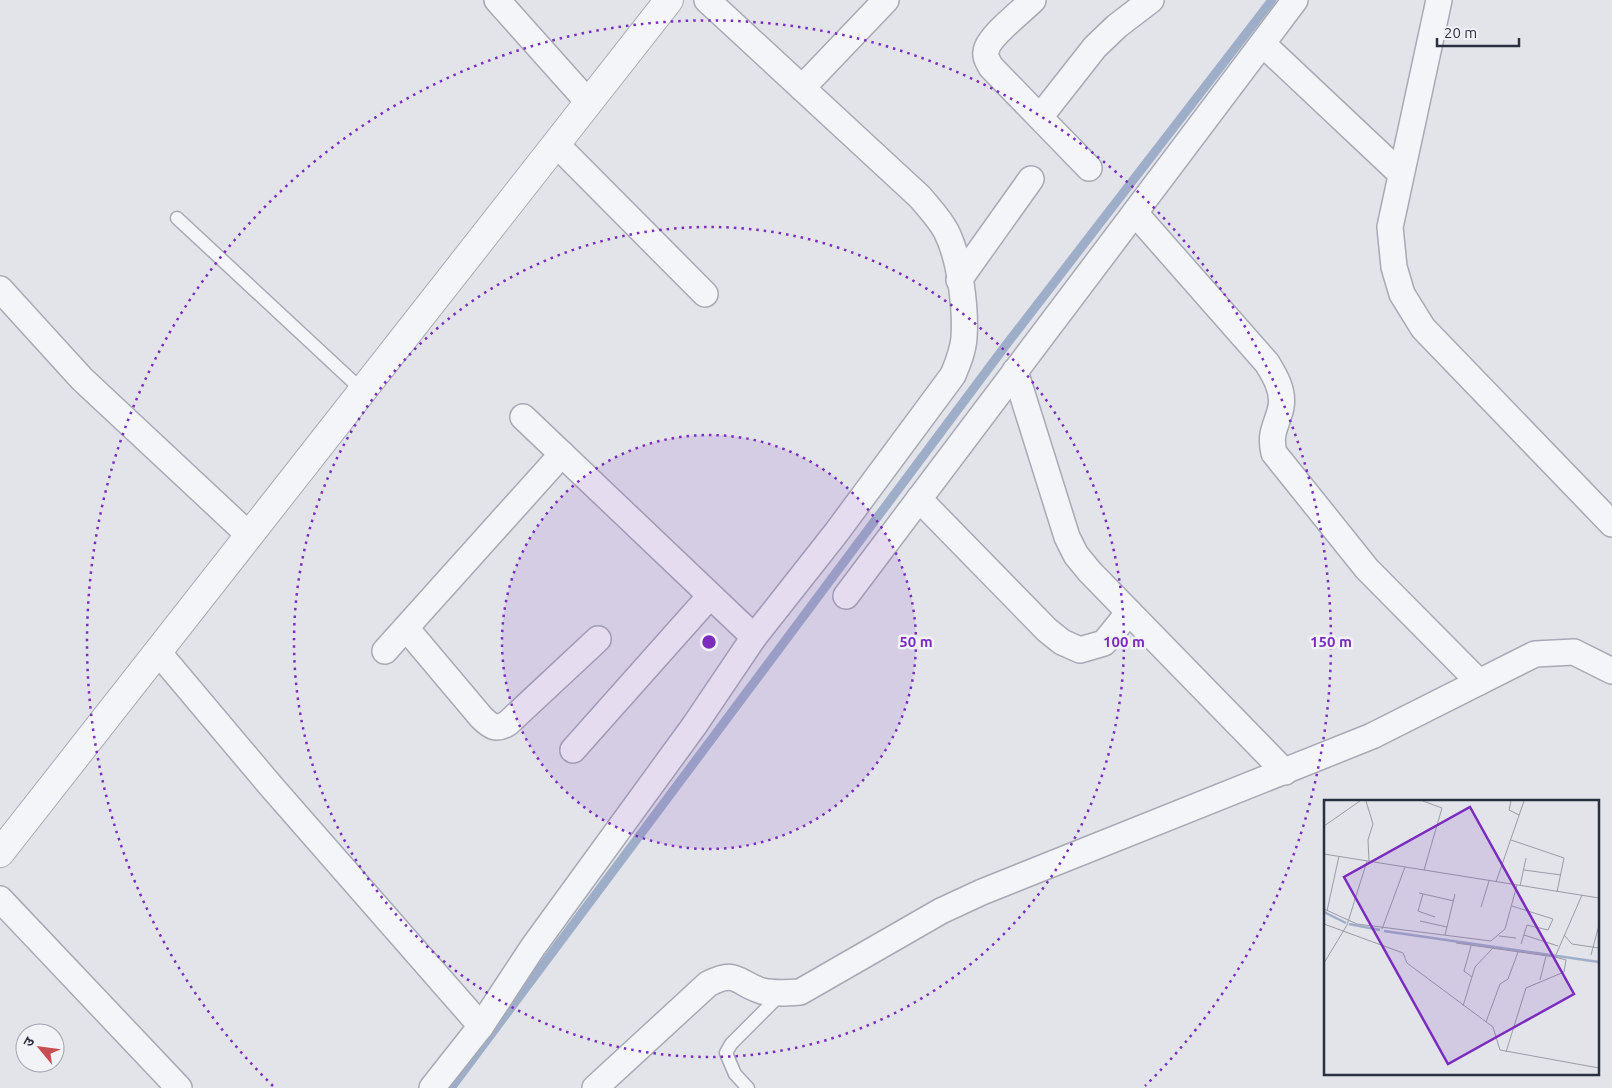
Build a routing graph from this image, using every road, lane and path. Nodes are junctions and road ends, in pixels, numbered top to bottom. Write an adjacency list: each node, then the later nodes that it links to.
1 (497, 0): 11 (street)
2 (669, 0): 11 (street)
3 (708, 0): 10 (street)
4 (886, 0): 10 (street)
5 (1033, 0): 12 (street)
6 (1152, 0): 12 (street)
7 (1295, 0): 9 (street)
8 (1439, 0): 15 (street)
9 (1263, 44): 15 (street); 17 (street)
10 (802, 88): 19 (street)
11 (589, 103): 13 (street)
12 (1040, 117): 14 (street)
13 (556, 144): 21 (street); 23 (street)
14 (1089, 168)
15 (1400, 173): 27 (street)
16 (1031, 179): 19 (street)
17 (1135, 213): 22 (street); 38 (street)
18 (177, 218): 23 (lane)
19 (959, 280): 33 (street)
20 (0, 289): 28 (street)
21 (705, 294)
22 (1015, 371): 26 (street); 31 (street)
23 (363, 391): 28 (street)
24 (523, 417): 25 (street)
25 (562, 454): 29 (street); 32 (street)
26 (919, 499): 30 (street); 31 (street)
27 (1612, 524)
28 (249, 535): 36 (street)
29 (710, 596): 33 (street); 39 (street)
30 (846, 596)
31 (1128, 612): 40 (street)
32 (406, 628): 34 (street); 35 (street)
33 (754, 637): 44 (street)
34 (598, 639)
35 (385, 651)
36 (158, 652): 41 (street); 44 (street)
37 (1612, 670): 38 (street)
38 (1479, 682): 40 (street)
39 (573, 750)
40 (1285, 772): 43 (street)
41 (0, 853)
42 (0, 898): 45 (street)
43 (781, 994): 47 (street); 48 (lane)
44 (481, 1026): 46 (street)
45 (179, 1088)
46 (432, 1088)
47 (595, 1088)
48 (748, 1088)

